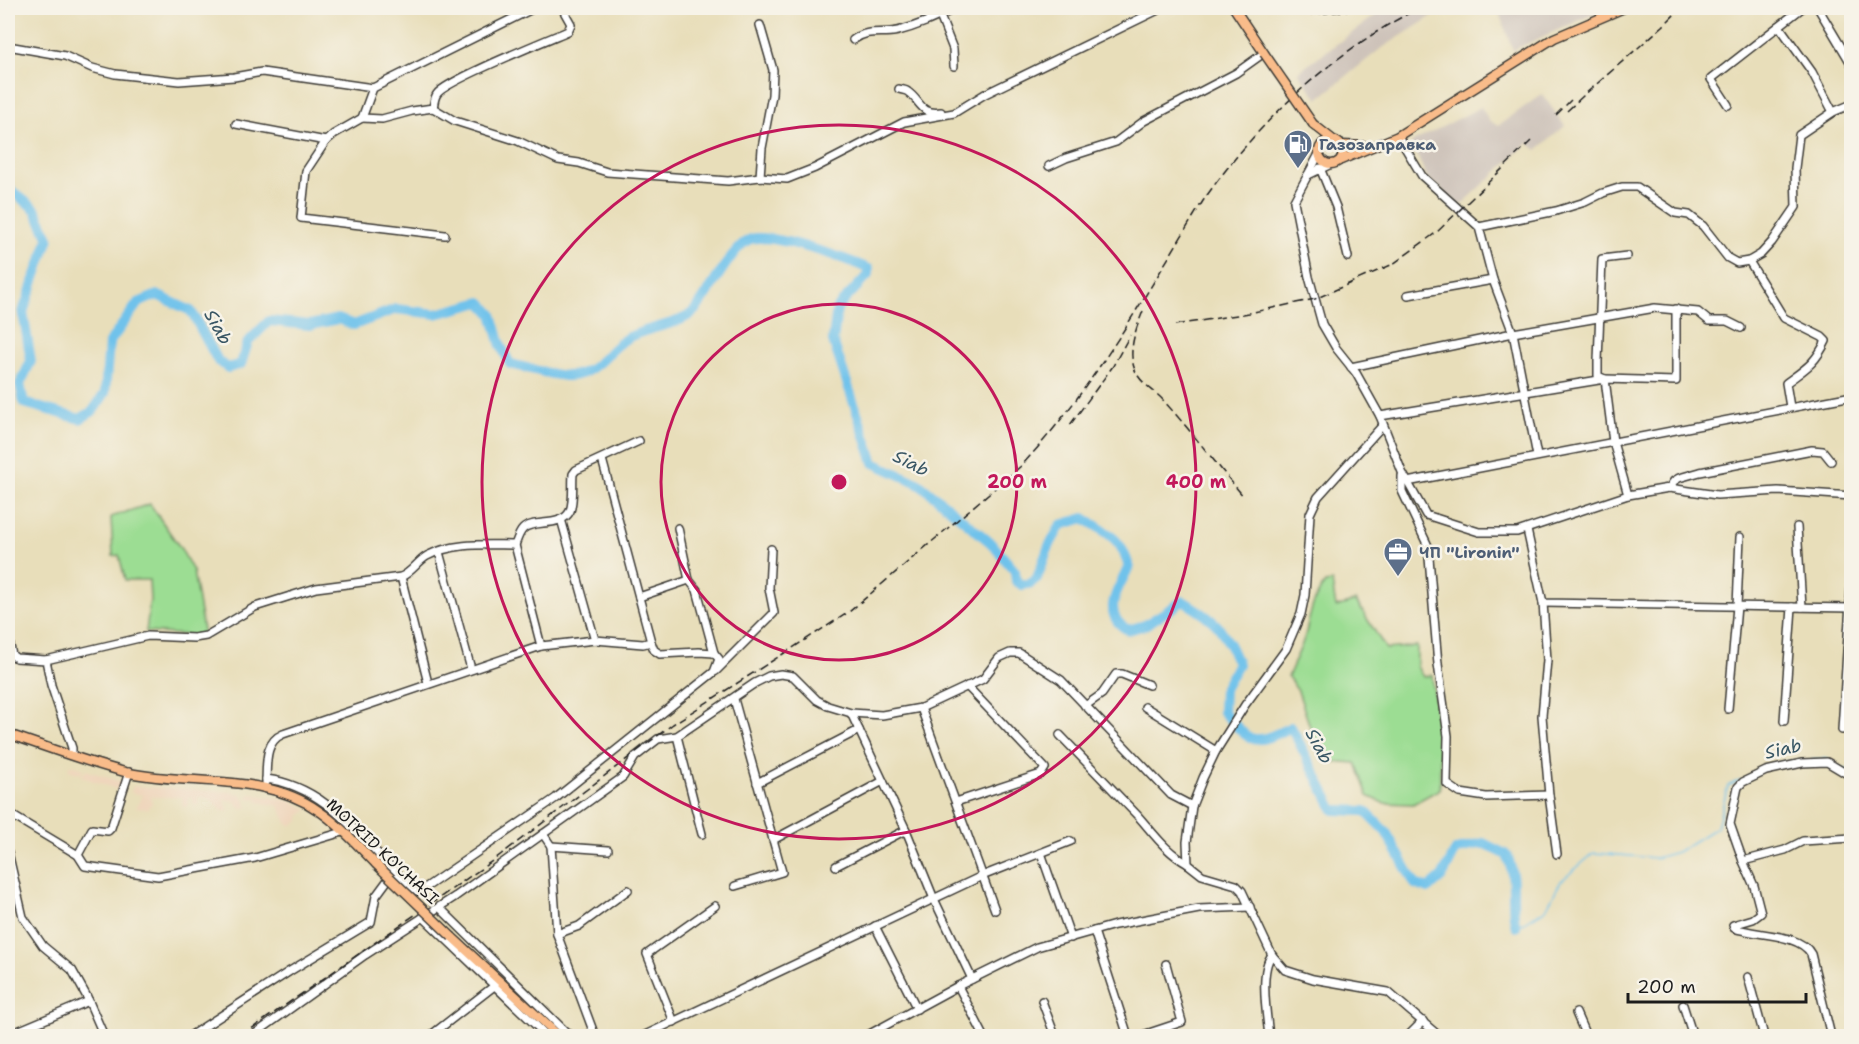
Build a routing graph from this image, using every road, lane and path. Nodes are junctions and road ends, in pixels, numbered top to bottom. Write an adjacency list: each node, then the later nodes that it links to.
1 (534, 8): 17 (street)
2 (562, 8): 22 (street)
3 (956, 8): 9 (street)
4 (1162, 8): 19 (street)
5 (1234, 8): 14 (main road)
6 (1624, 8): 27 (main road)
7 (1802, 8): 11 (street)
8 (1818, 8): 15 (street)
9 (940, 16): 12 (street); 16 (street)
10 (760, 25): 38 (street)
11 (1779, 26): 21 (street); 23 (street)
12 (853, 40)
13 (8, 46): 17 (street)
14 (1264, 53): 26 (main road, bridge); 35 (street)
15 (1851, 64)
16 (954, 66)
17 (373, 88): 24 (street)
18 (898, 89): 19 (street)
19 (985, 94): 38 (street)
20 (1851, 104): 23 (street)
21 (1728, 105)
22 (434, 108): 24 (street); 38 (street)
23 (1833, 112): 43 (street)
24 (362, 118): 29 (street)
25 (236, 124): 29 (street)
26 (1312, 124): 28 (main road); 32 (main road)
27 (1398, 136): 31 (main road); 39 (street)
28 (1332, 139): 30 (main road); 32 (main road)
29 (326, 141): 40 (street)
30 (1342, 145): 31 (main road); 33 (main road)
31 (1375, 145): 33 (main road)
32 (1319, 151): 34 (main road); 37 (street)
33 (1341, 160): 34 (main road)
34 (1331, 164): 36 (street)
35 (1049, 166)
36 (1320, 168): 37 (street); 41 (street)
37 (1308, 175): 50 (street)
38 (760, 177)
39 (1480, 227): 43 (street); 44 (street)
40 (445, 235)
41 (1348, 256)
42 (1627, 256): 47 (street)
43 (1749, 261): 54 (street)
44 (1493, 280): 45 (street); 49 (street)
45 (1408, 295)
46 (1676, 309): 47 (street); 48 (street); 51 (street)
47 (1599, 318): 49 (street); 51 (street)
48 (1741, 328)
49 (1513, 333): 50 (street); 52 (street)
50 (1351, 367): 55 (street)
51 (1605, 379): 52 (street); 58 (street)
52 (1525, 393): 55 (street); 59 (street)
53 (1847, 397): 54 (street)
54 (1790, 407): 58 (street)
55 (1380, 416): 56 (street)
56 (1382, 426): 62 (street); 107 (street)
57 (639, 441): 60 (street)
58 (1613, 442): 59 (street); 65 (street)
59 (1537, 456): 63 (street)
60 (602, 459): 67 (street); 78 (street)
61 (1831, 460): 64 (street)
62 (1402, 472): 63 (street); 114 (street)
63 (1407, 482): 70 (street)
64 (1669, 488): 65 (street); 66 (street)
65 (1628, 495): 70 (street)
66 (1851, 496)
67 (561, 519): 72 (street); 85 (street)
68 (678, 528): 77 (street)
69 (1797, 528): 82 (street)
70 (1527, 530): 79 (street)
71 (1740, 537): 80 (street)
72 (515, 545): 74 (street); 87 (street)
73 (771, 549): 91 (street)
74 (439, 552): 76 (street); 90 (street)
75 (1851, 572): 83 (street)
76 (401, 577): 89 (street); 92 (street)
77 (689, 580): 78 (street); 88 (street)
78 (639, 597): 86 (street)
79 (1543, 603): 80 (street); 114 (street)
80 (1737, 606): 81 (street); 99 (street)
81 (1792, 607): 82 (street); 101 (street)
82 (1802, 607): 83 (street)
83 (1851, 608): 103 (street)
84 (8, 637): 89 (street)
85 (595, 640): 86 (street); 87 (street)
86 (651, 642): 88 (street)
87 (541, 646): 90 (street)
88 (714, 653): 91 (street)
89 (46, 660): 108 (street)
90 (471, 669): 92 (street)
91 (714, 672): 112 (street)
92 (428, 683): 112 (street)
93 (1149, 685): 96 (street)
94 (967, 686): 96 (street); 98 (street); 115 (street)
95 (734, 699): 100 (street); 106 (street); 113 (street)
96 (1085, 706): 116 (street)
97 (1145, 706): 107 (street)
98 (921, 708): 100 (street); 115 (street)
99 (1728, 709)
100 (851, 713): 102 (street)
101 (1784, 721)
102 (859, 730): 111 (street); 113 (street)
103 (1842, 730)
104 (8, 734): 108 (main road, MOTRID KO'CHASI)
105 (1060, 735): 132 (street)
106 (677, 736): 120 (street); 121 (street)
107 (1218, 748): 116 (street)
108 (72, 755): 109 (main road, MOTRID KO'CHASI)
109 (129, 772): 112 (main road, MOTRID KO'CHASI); 130 (street)
110 (1851, 777): 131 (street)
111 (883, 781): 118 (street); 123 (street)
112 (266, 783): 119 (main road, MOTRID KO'CHASI)
113 (757, 783): 123 (street)
114 (1549, 795): 129 (street)
115 (956, 802): 134 (street)
116 (1192, 806): 132 (street)
117 (8, 813): 130 (street)
118 (906, 831): 133 (street); 138 (street)
119 (343, 832): 130 (street); 135 (main road, MOTRID KO'CHASI, bridge)
120 (543, 834): 125 (street); 140 (street)
121 (702, 834)
122 (1851, 838): 131 (street)
123 (773, 840): 136 (street)
124 (1071, 841): 128 (street)
125 (551, 846): 126 (street); 146 (street)
126 (608, 850)
127 (8, 852): 154 (street)
128 (1041, 853): 134 (street); 147 (street)
129 (1557, 854)
130 (78, 855)
131 (1743, 861): 182 (street)
132 (1188, 864): 141 (street)
133 (836, 866)
134 (982, 876): 138 (street); 142 (street)
135 (390, 878): 152 (main road, MOTRID KO'CHASI, bridge); 163 (street)
136 (735, 886)
137 (628, 890): 146 (street)
138 (934, 899): 144 (street); 151 (street)
139 (716, 906): 160 (street)
140 (439, 907): 143 (street); 168 (street)
141 (1250, 907): 145 (street); 148 (street)
142 (995, 910)
143 (423, 917): 152 (street); 164 (street)
144 (875, 926): 157 (street); 160 (street)
145 (1094, 931): 147 (street); 174 (street)
146 (557, 934): 169 (street)
147 (1071, 938): 151 (street)
148 (1272, 956): 159 (street); 176 (street)
149 (1166, 964): 175 (street)
150 (1748, 976): 181 (street)
151 (972, 979): 153 (street)
152 (498, 984): 165 (street); 166 (street); 167 (main road, MOTRID KO'CHASI)
153 (958, 986): 157 (street); 172 (street)
154 (89, 1001): 161 (street); 162 (street)
155 (1042, 1001): 173 (street)
156 (1683, 1005): 180 (street)
157 (917, 1009): 171 (street)
158 (1576, 1013): 179 (street)
159 (1423, 1021): 177 (street); 178 (street)
160 (674, 1022): 170 (street)
161 (8, 1035)
162 (104, 1036)
163 (190, 1036)
164 (252, 1036)
165 (430, 1036)
166 (547, 1036)
167 (559, 1036)
168 (570, 1036)
169 (595, 1036)
170 (643, 1036)
171 (866, 1036)
172 (984, 1036)
173 (1055, 1036)
174 (1128, 1036)
175 (1140, 1036)
176 (1269, 1036)
177 (1408, 1036)
178 (1439, 1036)
179 (1587, 1036)
180 (1693, 1036)
181 (1764, 1036)
182 (1831, 1036)

